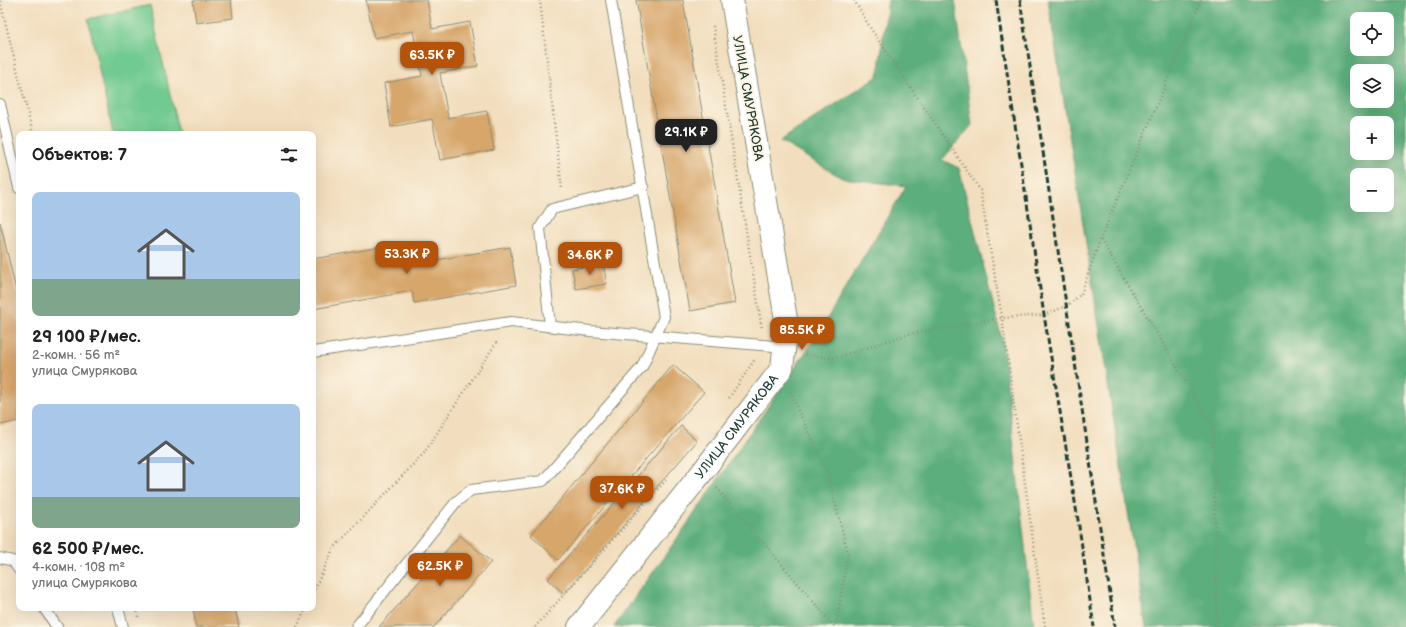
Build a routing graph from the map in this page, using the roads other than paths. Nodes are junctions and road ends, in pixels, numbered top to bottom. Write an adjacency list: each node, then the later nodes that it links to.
1 (611, 0): 5 (lane)
2 (732, 0): 9 (street, УЛИЦА СМУРЯКОВА)
3 (0, 104): 4 (lane)
4 (16, 175)
5 (643, 187): 6 (lane); 7 (lane)
6 (550, 326): 7 (lane); 8 (lane)
7 (656, 337): 9 (lane); 16 (lane)
8 (316, 352)
9 (784, 356): 17 (street, УЛИЦА СМУРЯКОВА)
10 (0, 558): 11 (lane)
11 (16, 566)
12 (46, 611): 14 (lane)
13 (119, 611): 15 (lane)
14 (57, 627)
15 (123, 627)
16 (356, 627)
17 (579, 627)

